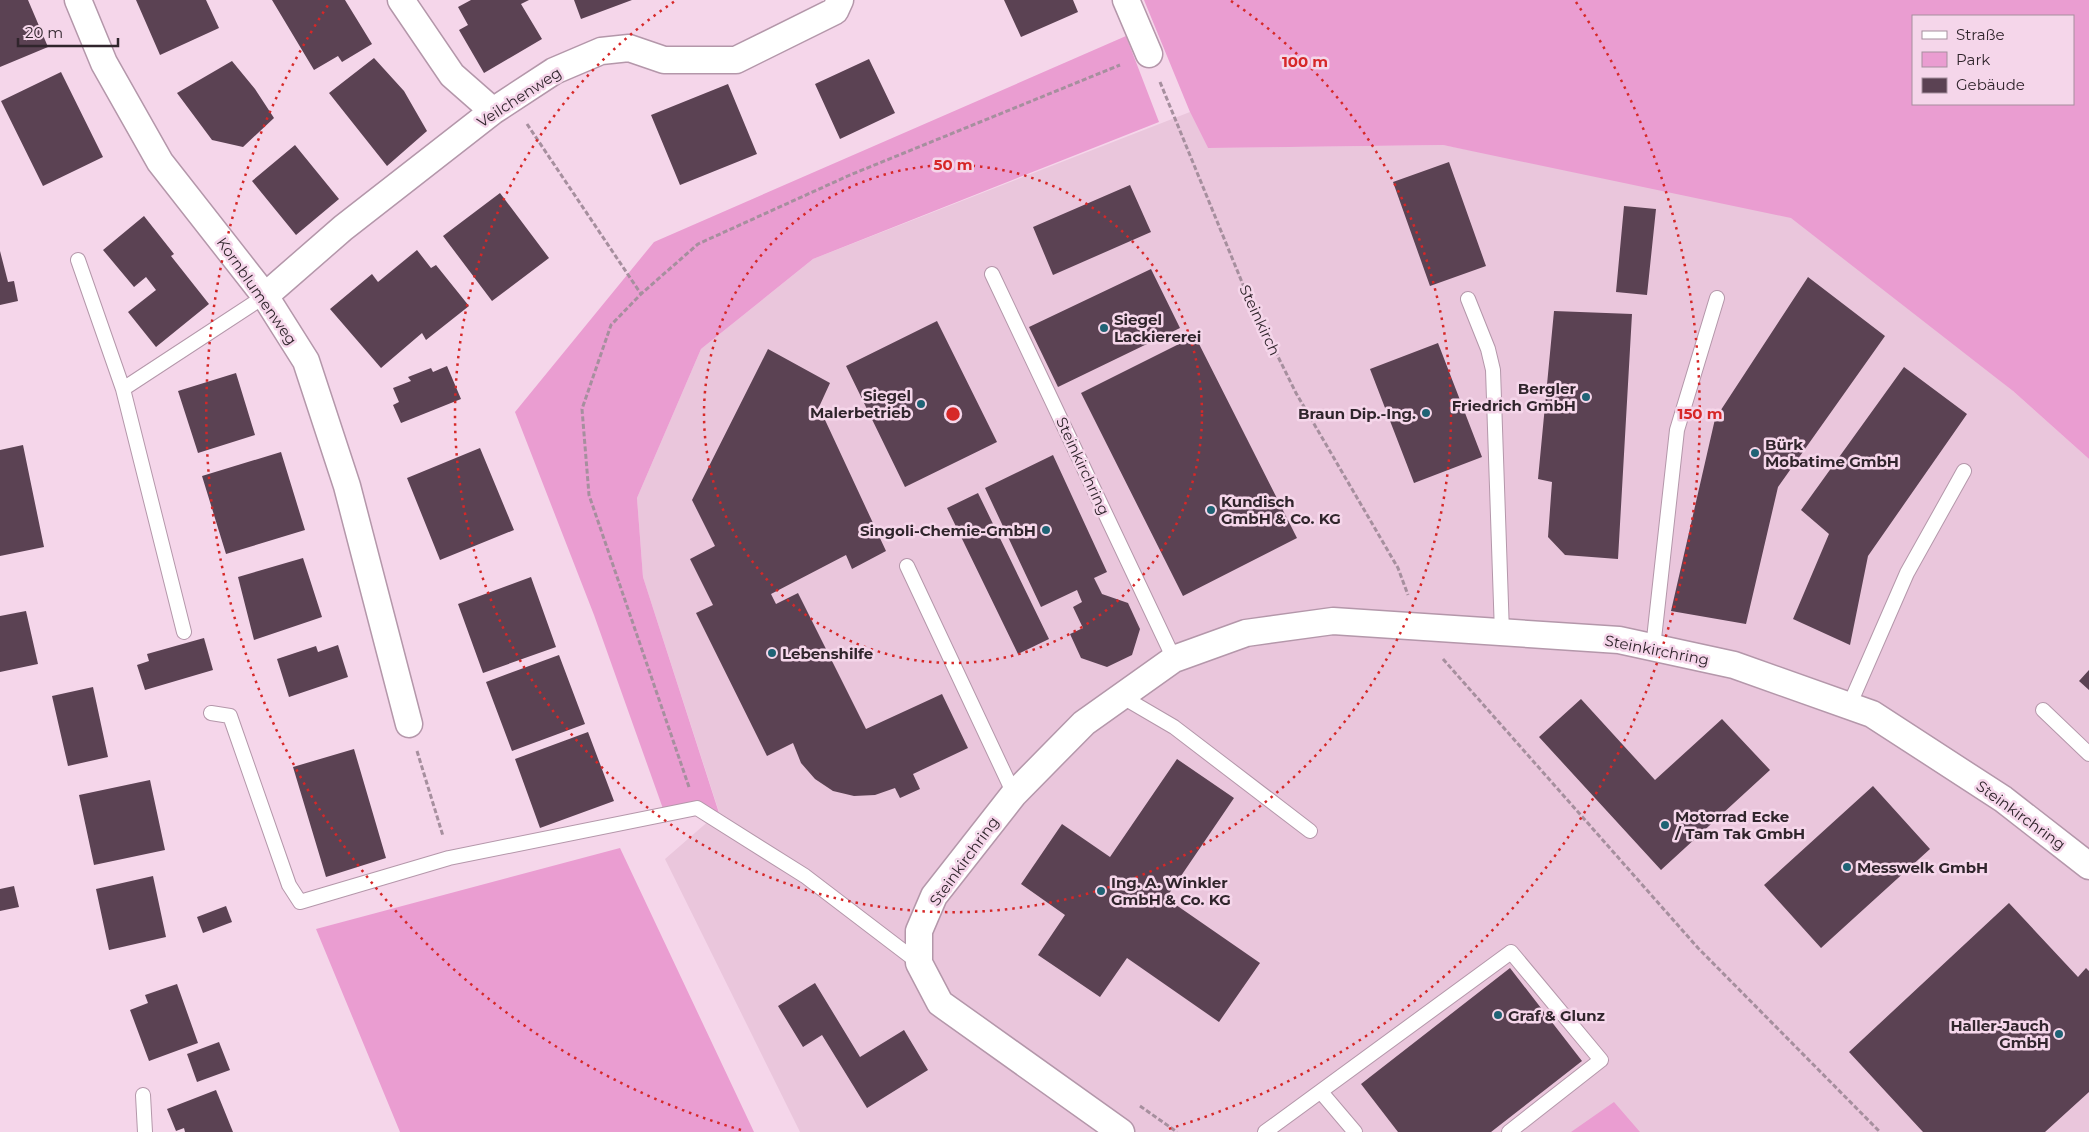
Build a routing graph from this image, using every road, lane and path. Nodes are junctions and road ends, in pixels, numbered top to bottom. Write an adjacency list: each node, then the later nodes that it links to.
1 (78, 0): 10 (street, Kornblumenweg)
2 (402, 0): 6 (street)
3 (840, 0): 6 (street, Veilchenweg)
4 (1126, 0): 5 (street)
5 (1149, 54): 9 (path); 16 (path, Steinkirch)
6 (502, 105): 9 (path); 10 (street, Veilchenweg)
7 (78, 260): 13 (lane)
8 (992, 274): 20 (lane, Steinkirchring)
9 (641, 294): 28 (path)
10 (265, 296): 13 (lane); 25 (street, Kornblumenweg)
11 (1718, 298): 19 (lane)
12 (1468, 299): 18 (lane)
13 (123, 389): 17 (lane)
14 (1964, 471): 22 (lane)
15 (907, 566): 27 (lane)
16 (1420, 627): 18 (street, Steinkirchring); 20 (street, Steinkirchring); 40 (path, Steinkirch)
17 (184, 632)
18 (1502, 633): 19 (street, Steinkirchring)
19 (1653, 648): 22 (street, Steinkirchring)
20 (1174, 659): 21 (street, Steinkirchring)
21 (1121, 696): 27 (street, Steinkirchring); 29 (lane)
22 (1850, 706): 31 (street, Steinkirchring)
23 (2043, 710): 26 (lane)
24 (212, 713): 30 (lane)
25 (410, 724): 30 (path)
26 (2089, 754)
27 (1014, 794): 32 (street, Steinkirchring)
28 (697, 808): 30 (lane); 32 (lane)
29 (1310, 831)
30 (449, 858)
31 (2089, 866)
32 (919, 962): 36 (street, Steinkirchring)
33 (1321, 1092): 37 (lane); 38 (lane); 39 (lane)
34 (143, 1095): 35 (lane)
35 (145, 1132)
36 (1121, 1132)
37 (1265, 1132)
38 (1355, 1132)
39 (1509, 1132)
40 (1880, 1132)

